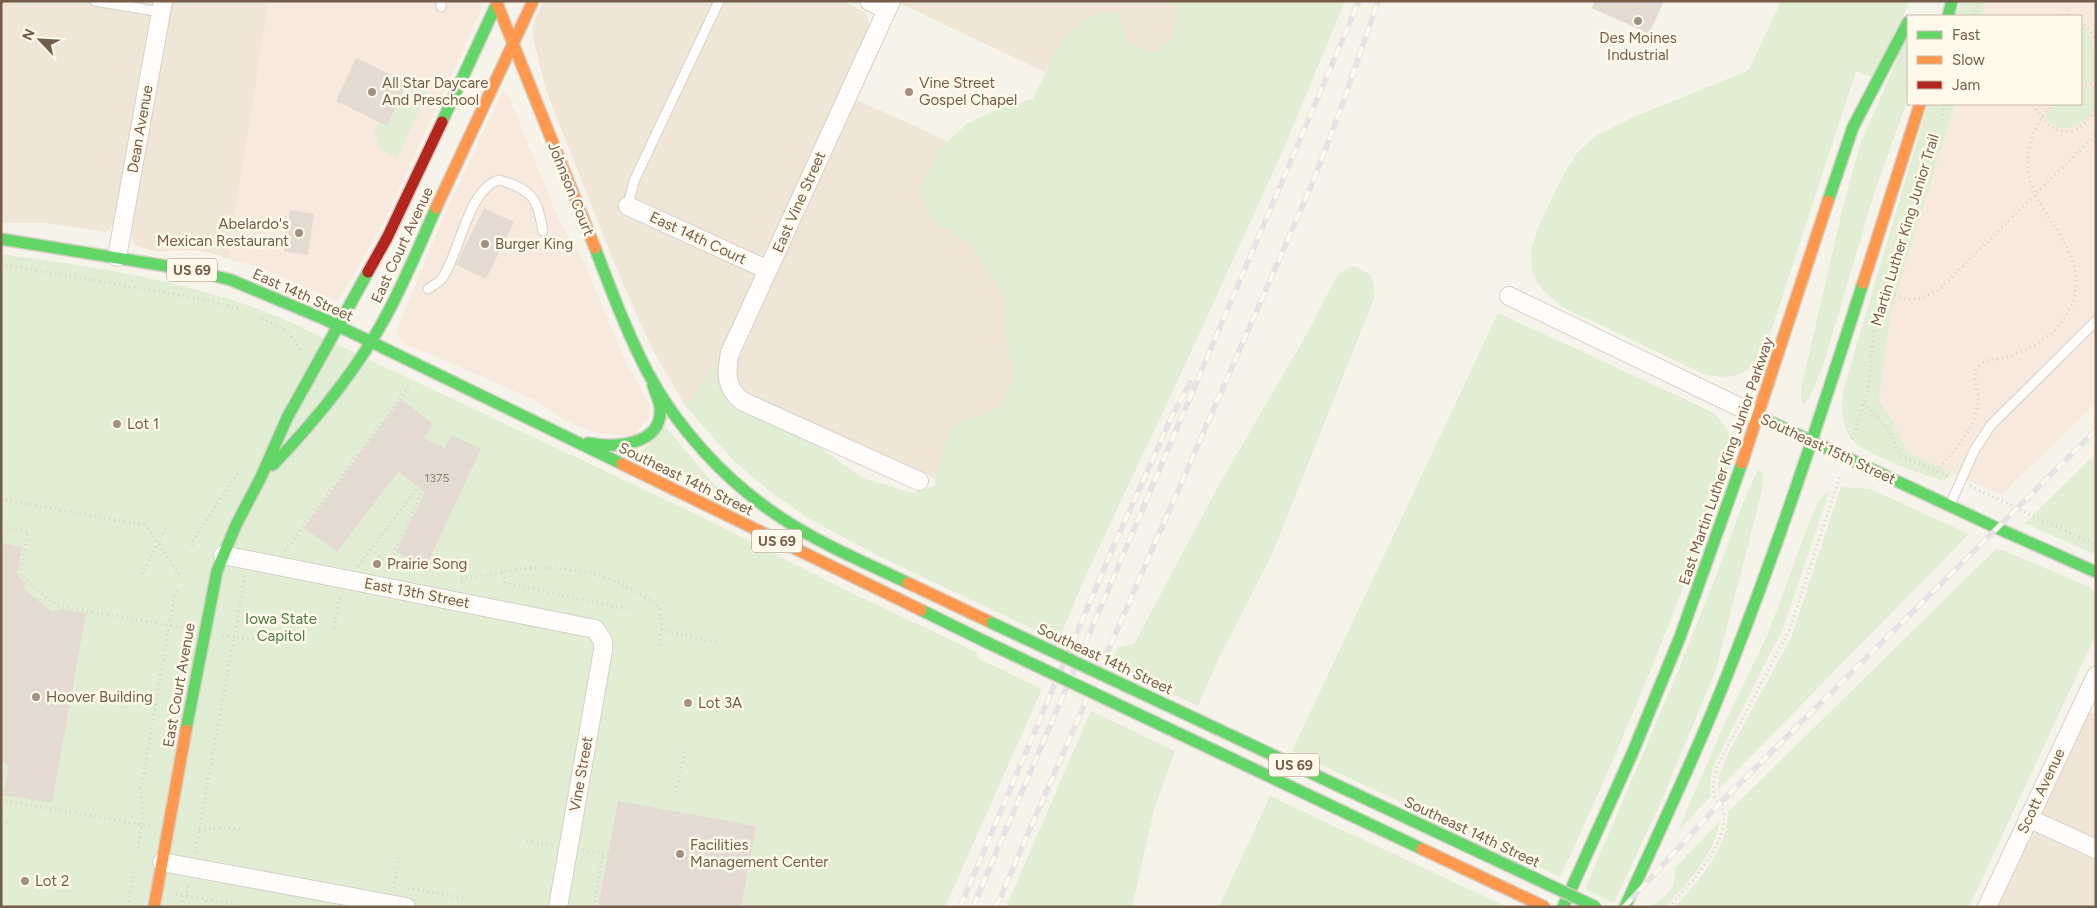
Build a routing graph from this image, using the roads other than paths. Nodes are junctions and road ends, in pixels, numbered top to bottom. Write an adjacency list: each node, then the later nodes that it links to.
1 (95, 1): 8 (lane)
2 (533, 1): 11 (main road, East Court Avenue)
3 (719, 1): 13 (lane)
4 (869, 1): 7 (street)
5 (1952, 1): 9 (main road)
6 (497, 2): 11 (main road, Johnson Court / US 69); 21 (main road, East Court Avenue)
7 (889, 5): 17 (street, East Vine Street)
8 (162, 7): 16 (street, Dean Avenue)
9 (1948, 15)
10 (1907, 24): 24 (main road, East Martin Luther King Junior Parkway)
11 (512, 45): 22 (main road, East Court Avenue); 23 (main road, Johnson Court / US 69)
12 (1920, 105): 26 (main road)
13 (628, 206): 17 (street, East 14th Court)
14 (542, 231): 18 (lane)
15 (1, 239): 16 (main road, East 14th Street / US 69)
16 (117, 257): 21 (main road, East 14th Street / US 69)
17 (768, 270): 28 (street, East Vine Street)
18 (428, 289)
19 (1509, 296): 24 (street, Southeast 15th Street)
20 (2096, 321): 29 (lane)
21 (339, 326): 22 (main road, East 14th Street / US 69); 27 (main road, East Court Avenue)
22 (370, 342): 25 (main road, East 14th Street / US 69); 27 (main road, East Court Avenue)
23 (650, 375): 25 (main road); 42 (main road, Southeast 14th Street / US 69, bridge)
24 (1758, 416): 26 (main road, Southeast 15th Street); 41 (main road, East Martin Luther King Junior Parkway)
25 (572, 440): 40 (main road, Southeast 14th Street / US 69, bridge)
26 (1812, 442): 29 (main road, Southeast 15th Street); 43 (main road)
27 (261, 477): 30 (main road, East Court Avenue)
28 (919, 481)
29 (1950, 505): 31 (main road, Southeast 15th Street)
30 (223, 555): 32 (street, East 13th Street); 36 (main road, East Court Avenue)
31 (2096, 572)
32 (603, 641): 39 (street, Vine Street)
33 (2096, 676): 34 (street, Scott Avenue)
34 (2028, 818): 35 (street); 44 (street, Scott Avenue)
35 (2096, 850)
36 (162, 862): 37 (main road, East Court Avenue); 38 (street)
37 (154, 907)
38 (406, 907)
39 (558, 907)
40 (1545, 907)
41 (1563, 907)
42 (1596, 907)
43 (1625, 907)
44 (1987, 907)

